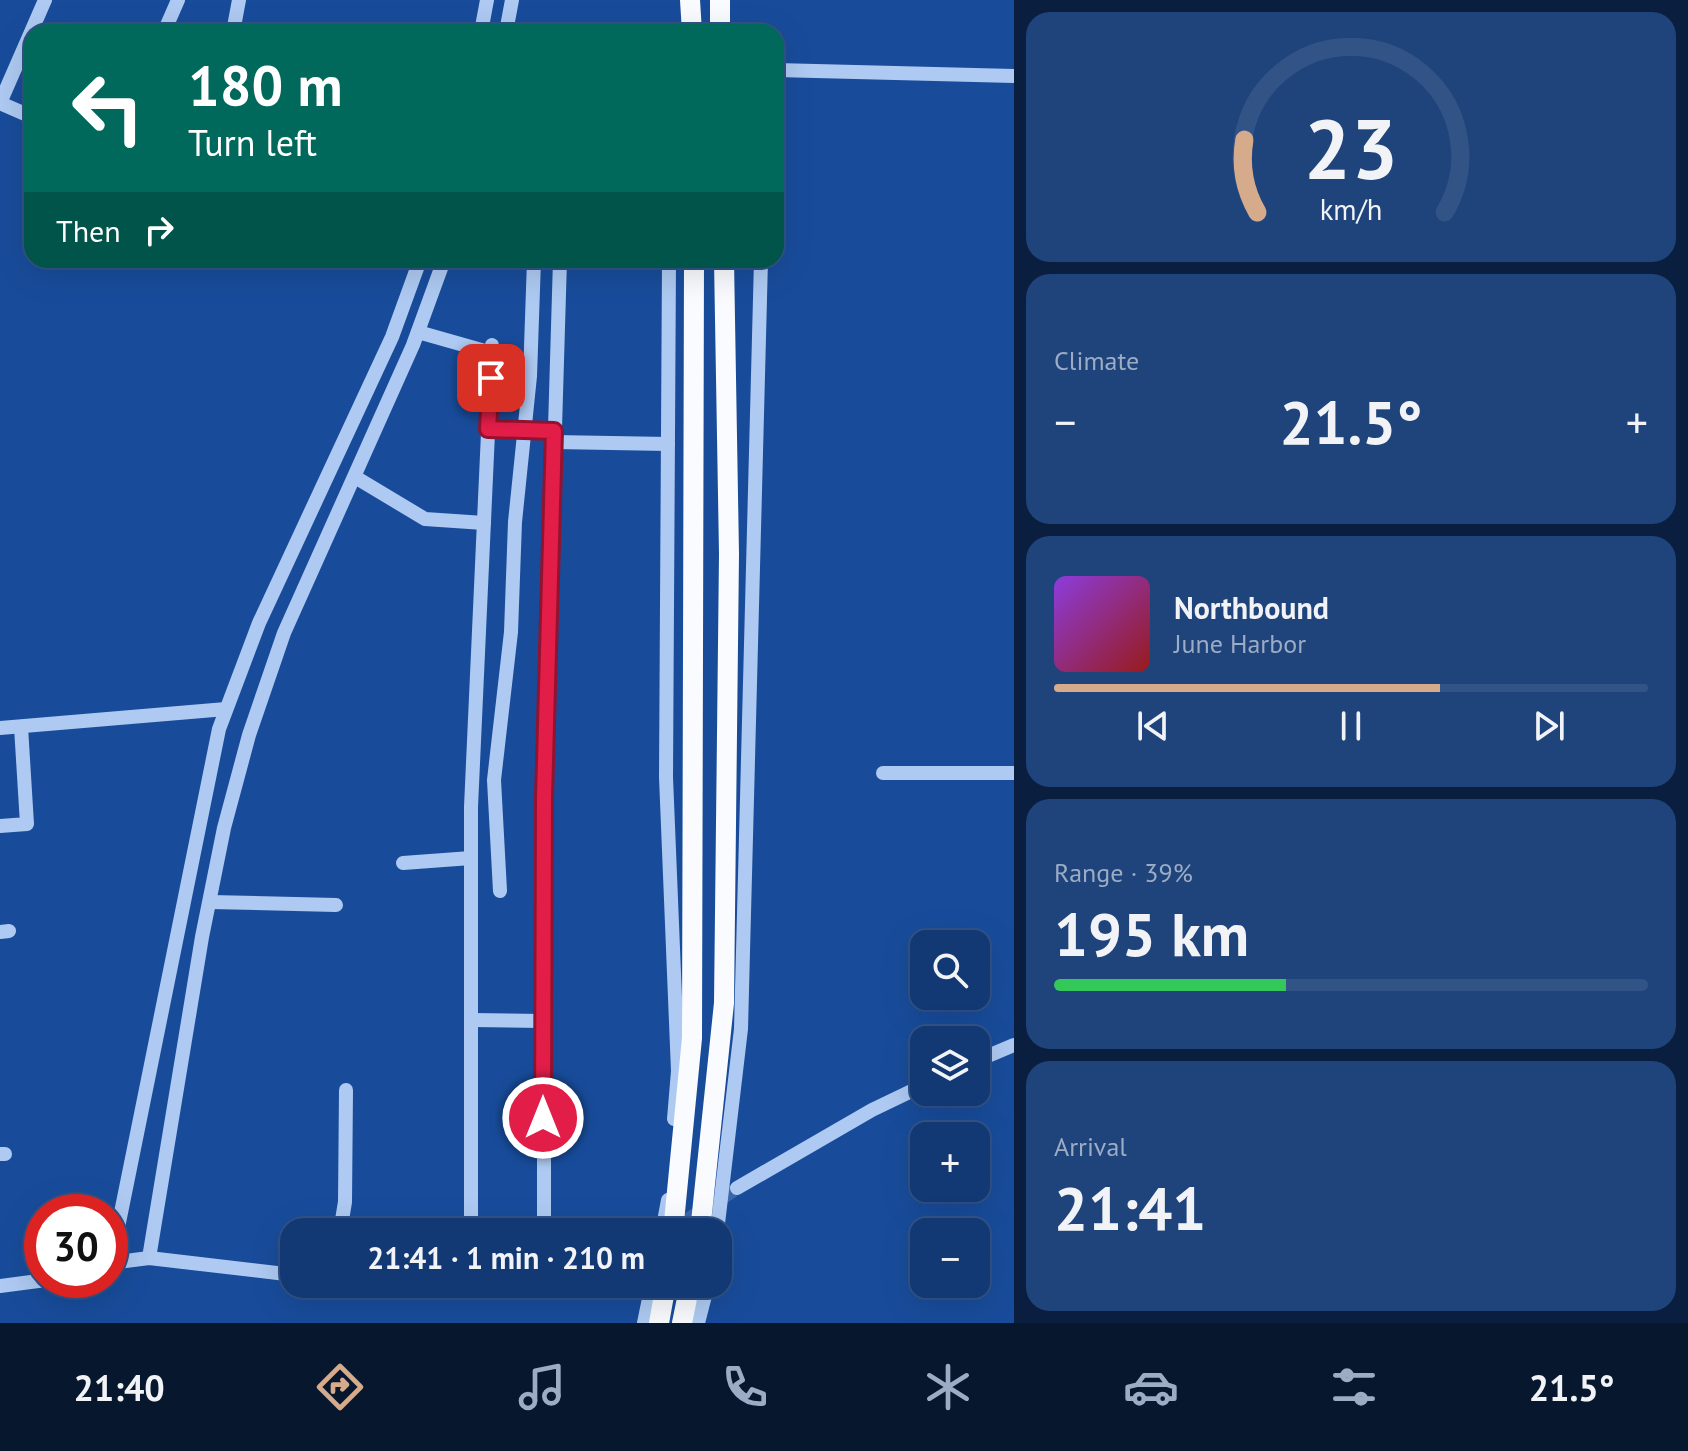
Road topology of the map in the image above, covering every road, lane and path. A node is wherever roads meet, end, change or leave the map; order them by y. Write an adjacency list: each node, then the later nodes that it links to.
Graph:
1 (45, 0): 8 (street)
2 (178, 0): 9 (street)
3 (239, 0): 10 (street)
4 (487, 0): 11 (street)
5 (512, 0): 12 (street)
6 (690, 0): 13 (main road)
7 (720, 0): 14 (main road)
8 (35, 24)
9 (168, 24)
10 (234, 24)
11 (482, 24)
12 (508, 24)
13 (692, 24)
14 (720, 24)
15 (24, 48): 18 (street)
16 (784, 70): 17 (street)
17 (1014, 76)
18 (0, 103): 19 (street)
19 (24, 114)
20 (417, 268): 35 (street)
21 (441, 268): 28 (street)
22 (534, 268): 30 (street)
23 (560, 268): 31 (street)
24 (669, 268): 32 (street)
25 (694, 268): 58 (main road, bridge)
26 (724, 268): 59 (main road, bridge)
27 (761, 268): 60 (street)
28 (418, 332): 29 (street); 33 (street)
29 (488, 429): 30 (street); 34 (street)
30 (525, 430): 31 (street); 43 (street)
31 (554, 436): 32 (street); 47 (street)
32 (668, 444): 57 (street)
33 (355, 477): 34 (street); 44 (street)
34 (484, 523): 41 (street)
35 (226, 709): 36 (street); 53 (street)
36 (21, 727): 37 (street); 40 (street)
37 (0, 728)
38 (883, 773): 39 (street)
39 (1014, 773)
40 (0, 826)
41 (471, 858): 42 (street); 46 (street)
42 (403, 863)
43 (500, 891)
44 (210, 902): 45 (street); 61 (street)
45 (336, 905)
46 (471, 1020): 47 (street); 55 (street)
47 (542, 1021): 56 (street)
48 (1014, 1045): 49 (street)
49 (990, 1055)
50 (346, 1090): 54 (street)
51 (910, 1092): 52 (street)
52 (737, 1188)
53 (123, 1194)
54 (342, 1218)
55 (471, 1218)
56 (544, 1218)
57 (667, 1218)
58 (667, 1218)
59 (701, 1218)
60 (719, 1218)
61 (149, 1258): 62 (street); 63 (street)
62 (128, 1260)
63 (280, 1273)
64 (24, 1283): 65 (street)
65 (0, 1286)
66 (649, 1298): 70 (street)
67 (663, 1298): 71 (main road)
68 (687, 1298): 72 (main road)
69 (704, 1298): 73 (street)
70 (644, 1323)
71 (659, 1323)
72 (682, 1323)
73 (698, 1323)

